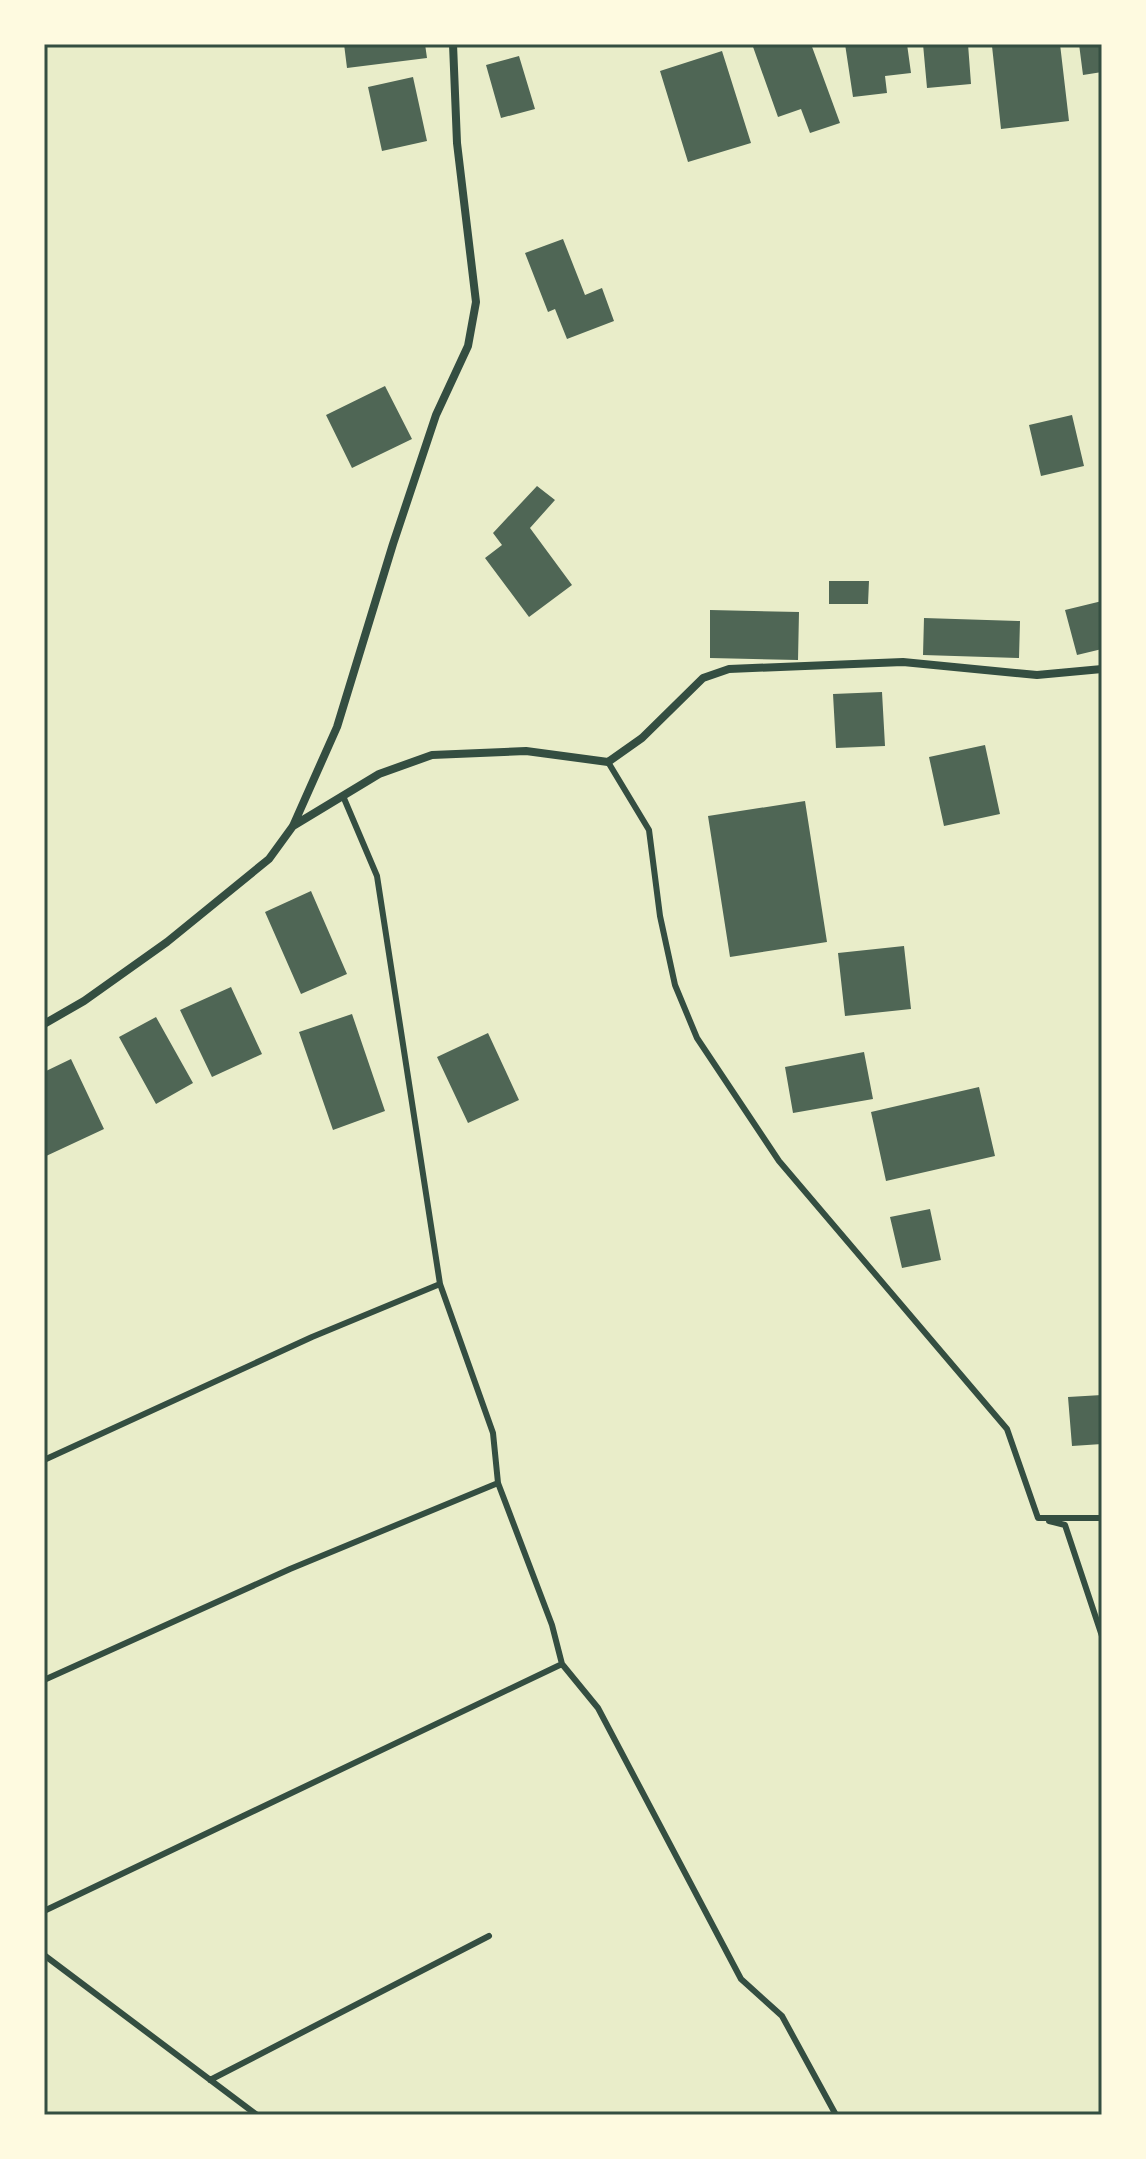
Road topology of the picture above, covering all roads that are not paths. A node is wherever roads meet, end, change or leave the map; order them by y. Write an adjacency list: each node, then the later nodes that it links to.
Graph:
1 (453, 44): 5 (street)
2 (1102, 669): 3 (street)
3 (608, 762): 4 (street); 10 (lane)
4 (343, 796): 5 (street); 7 (lane)
5 (293, 826): 6 (street)
6 (44, 1024)
7 (440, 1284): 8 (lane); 9 (lane)
8 (44, 1460)
9 (498, 1483): 13 (lane); 14 (lane)
10 (1038, 1518): 11 (lane); 12 (lane)
11 (1102, 1518)
12 (1102, 1636)
13 (562, 1664): 15 (lane); 20 (lane)
14 (44, 1680)
15 (44, 1911)
16 (489, 1936): 18 (lane)
17 (44, 1955): 18 (lane)
18 (210, 2080): 19 (lane)
19 (257, 2115)
20 (836, 2115)

